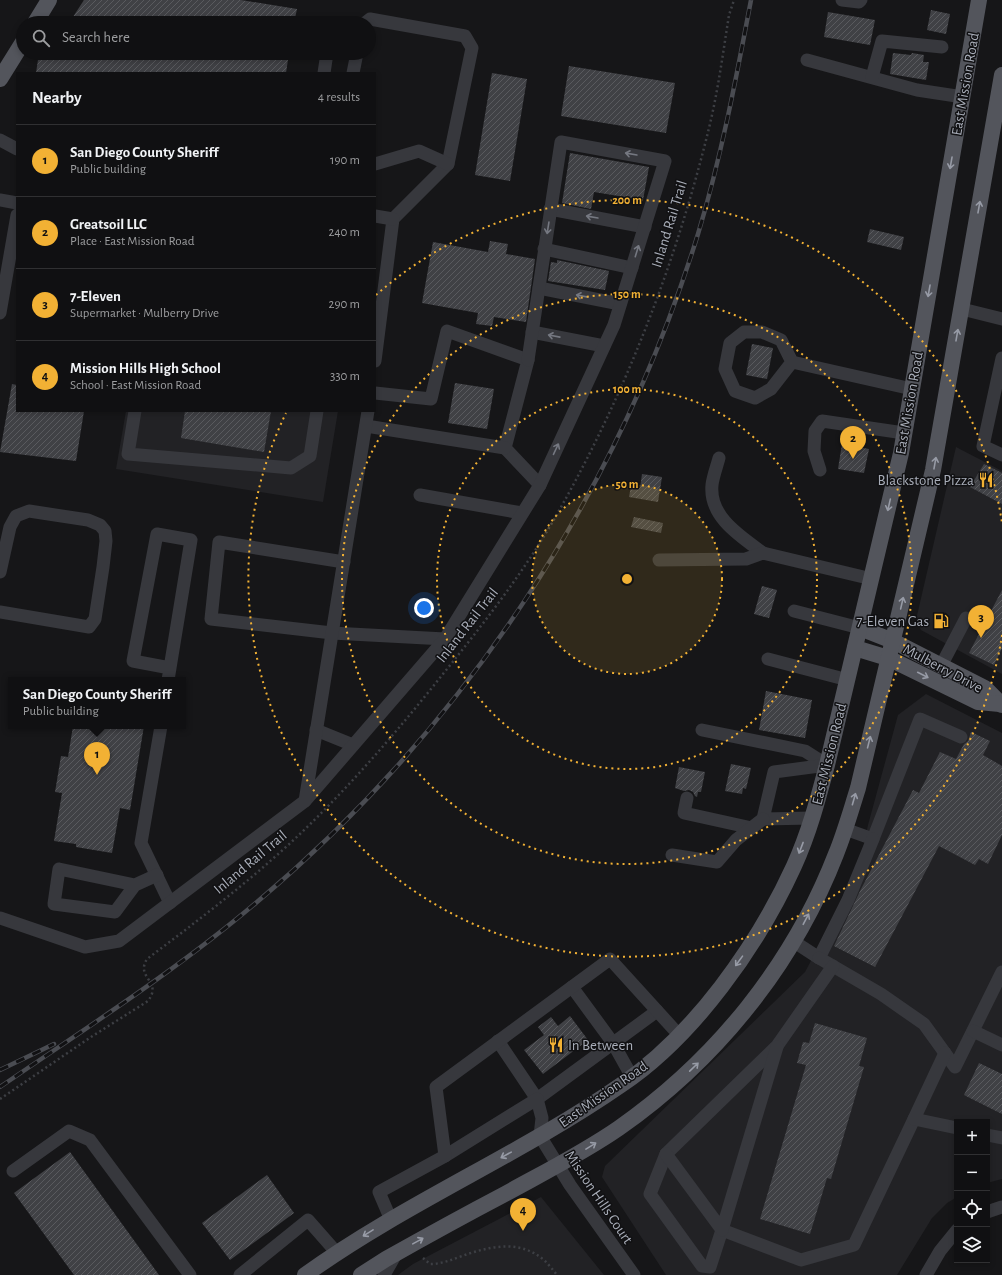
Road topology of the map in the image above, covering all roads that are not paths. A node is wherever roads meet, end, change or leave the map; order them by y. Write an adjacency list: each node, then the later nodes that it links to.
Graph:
1 (49, 0): 5 (main road)
2 (842, 0): 3 (street)
3 (861, 0)
4 (979, 0): 17 (main road, East Mission Road)
5 (39, 16)
6 (376, 20): 21 (street)
7 (942, 47): 15 (street)
8 (16, 53): 16 (main road)
9 (327, 60): 12 (street)
10 (356, 60): 13 (street)
11 (807, 60): 15 (street)
12 (324, 72)
13 (353, 72)
14 (1002, 75): 33 (main road, one-way to 14)
15 (872, 77): 17 (street)
16 (0, 79)
17 (963, 97): 42 (main road, East Mission Road, one-way to 42)
18 (0, 140): 19 (street)
19 (16, 148)
20 (376, 164): 21 (street)
21 (448, 164): 26 (street)
22 (0, 200): 23 (street)
23 (16, 203)
24 (550, 209): 28 (street, one-way to 24); 28 (street, one-way to 24); 29 (street, one-way to 29)
25 (376, 216): 26 (street)
26 (392, 219): 38 (street)
27 (16, 221): 34 (street)
28 (644, 227): 30 (street, one-way to 28)
29 (544, 249): 30 (street); 31 (street)
30 (632, 268): 32 (street)
31 (539, 288): 32 (street, one-way to 31); 36 (street)
32 (620, 304): 37 (street)
33 (962, 309): 35 (street); 67 (main road, one-way to 33)
34 (0, 313)
35 (1002, 319)
36 (532, 332): 37 (street, one-way to 36); 40 (street)
37 (604, 346): 53 (street, one-way to 37)
38 (376, 353)
39 (1002, 358): 50 (street)
40 (528, 360): 43 (street); 49 (street)
41 (792, 362): 41 (street); 42 (street)
42 (912, 389): 48 (main road, East Mission Road)
43 (376, 393)
44 (135, 412): 45 (street)
45 (317, 412)
46 (368, 412): 47 (street)
47 (366, 426): 49 (street); 58 (street)
48 (904, 433): 52 (street); 60 (main road, East Mission Road, one-way to 60)
49 (506, 448): 53 (street)
50 (1002, 455)
51 (719, 458): 56 (street)
52 (820, 470)
53 (540, 485): 55 (street)
54 (420, 495): 55 (street)
55 (522, 513): 66 (street)
56 (763, 553): 57 (street); 60 (street)
57 (659, 560)
58 (344, 562): 65 (street); 65 (street)
59 (0, 572): 62 (street)
60 (872, 578): 64 (main road, East Mission Road)
61 (794, 611): 64 (street)
62 (0, 612)
63 (966, 618): 71 (street)
64 (860, 628): 67 (main road, Mulberry Drive); 68 (main road, East Mission Road)
65 (332, 633): 66 (street); 76 (street)
66 (445, 639): 79 (street)
67 (893, 641): 69 (main road); 71 (main road, Mulberry Drive)
68 (855, 648): 69 (main road, Mulberry Drive); 73 (main road, East Mission Road)
69 (888, 658): 74 (main road, Mulberry Drive, one-way to 74); 86 (main road, one-way to 69)
70 (768, 659): 73 (street)
71 (941, 666): 74 (main road, Mulberry Drive)
72 (169, 674): 72 (street)
73 (848, 680): 80 (main road, East Mission Road)
74 (1001, 703)
75 (161, 729): 89 (street)
76 (316, 730): 79 (street); 82 (street)
77 (702, 730): 80 (street)
78 (961, 737): 87 (street)
79 (353, 745): 82 (street)
80 (827, 765): 83 (main road, East Mission Road); 84 (street)
81 (687, 798): 85 (street)
82 (305, 800): 91 (street)
83 (812, 818): 84 (street); 100 (main road, East Mission Road, one-way to 100)
84 (763, 819): 85 (street)
85 (752, 828): 88 (street)
86 (846, 829): 87 (street); 93 (main road, one-way to 86)
87 (873, 839): 94 (street)
88 (672, 856)
89 (157, 875): 90 (street); 91 (street)
90 (135, 884): 90 (street)
91 (170, 903): 92 (street)
92 (0, 918)
93 (794, 941): 94 (street); 115 (main road, one-way to 93)
94 (819, 958): 95 (street)
95 (833, 966): 104 (street); 105 (street)
96 (1002, 972): 99 (street)
97 (572, 987): 98 (street); 101 (street); 102 (street)
98 (657, 1011): 100 (street); 102 (street)
99 (973, 1031): 103 (street); 105 (street)
100 (678, 1035): 106 (main road, East Mission Road)
101 (498, 1041): 107 (street); 114 (street)
102 (613, 1043): 106 (street); 107 (street)
103 (1002, 1045)
104 (777, 1046): 113 (street); 120 (street)
105 (945, 1052): 108 (street)
106 (632, 1077): 110 (main road, East Mission Road)
107 (537, 1099): 110 (street); 114 (street)
108 (914, 1119): 109 (street); 120 (street)
109 (954, 1127)
110 (540, 1136): 115 (street, Mission Hills Court); 119 (main road, East Mission Road, one-way to 119)
111 (990, 1136): 112 (street)
112 (1002, 1138)
113 (666, 1154): 120 (street); 120 (street)
114 (445, 1156): 119 (street)
115 (557, 1165): 123 (main road, one-way to 115); 129 (street, Mission Hills Court)
116 (14, 1171): 125 (street)
117 (1002, 1207): 118 (street)
118 (990, 1211)
119 (391, 1220): 122 (main road, East Mission Road, one-way to 122)
120 (722, 1230)
121 (954, 1234): 130 (street)
122 (337, 1253): 124 (street); 126 (main road, East Mission Road)
123 (396, 1254): 127 (main road); 128 (street)
124 (240, 1274)
125 (190, 1275)
126 (305, 1275)
127 (361, 1275)
128 (384, 1275)
129 (634, 1275)
130 (926, 1275)

